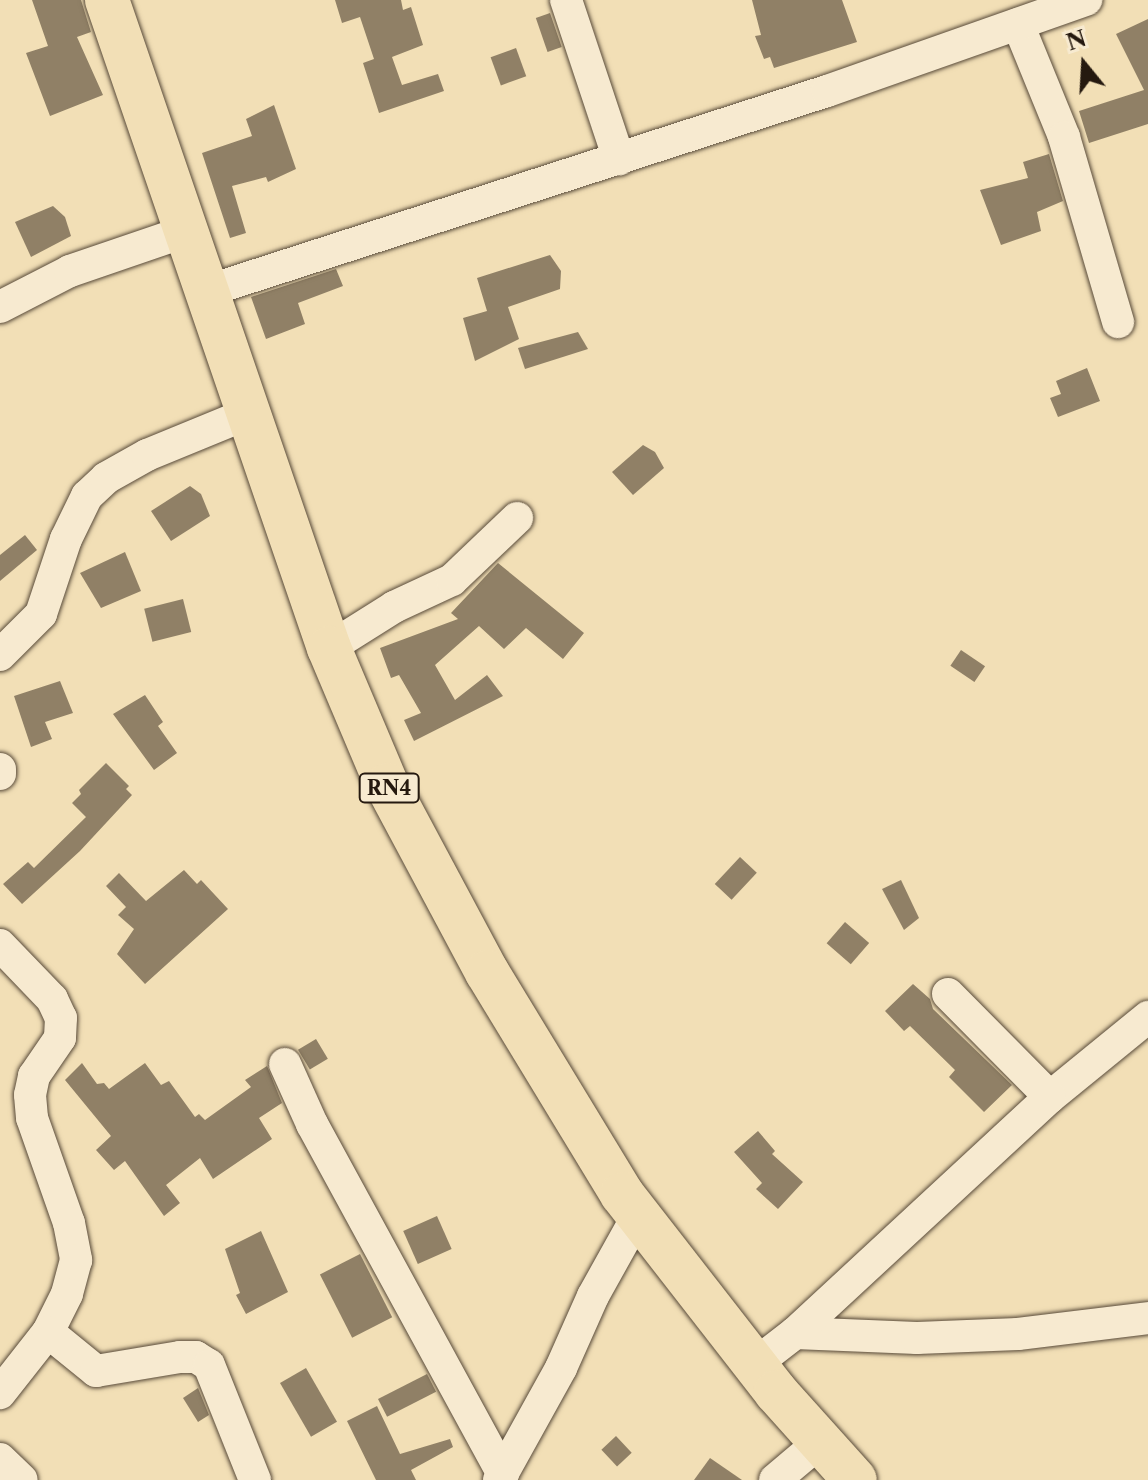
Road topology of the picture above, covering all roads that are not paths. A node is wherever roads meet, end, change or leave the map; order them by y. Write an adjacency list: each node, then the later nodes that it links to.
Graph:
1 (107, 0): 6 (highway, RN4)
2 (566, 0): 5 (street)
3 (1086, 0): 4 (street)
4 (1018, 24): 5 (street); 9 (street)
5 (619, 159): 7 (street)
6 (187, 231): 7 (highway, RN4); 8 (street)
7 (207, 291): 10 (highway, RN4)
8 (0, 307)
9 (1118, 322)
10 (247, 414): 12 (highway, RN4); 13 (street)
11 (517, 518): 12 (street)
12 (329, 648): 19 (highway, RN4)
13 (0, 655)
14 (0, 945): 21 (street)
15 (948, 994): 18 (street)
16 (1148, 1017): 18 (street)
17 (285, 1064): 27 (street)
18 (1050, 1097): 22 (street)
19 (638, 1215): 23 (highway, RN4); 27 (street)
20 (1148, 1318): 22 (street)
21 (48, 1332): 24 (street); 29 (street)
22 (795, 1333): 23 (street)
23 (755, 1364): 25 (highway, RN4)
24 (0, 1393)
25 (820, 1442): 30 (street); 31 (highway, RN4)
26 (0, 1459): 28 (street)
27 (501, 1477)
28 (22, 1480)
29 (255, 1480)
30 (775, 1480)
31 (855, 1480)

